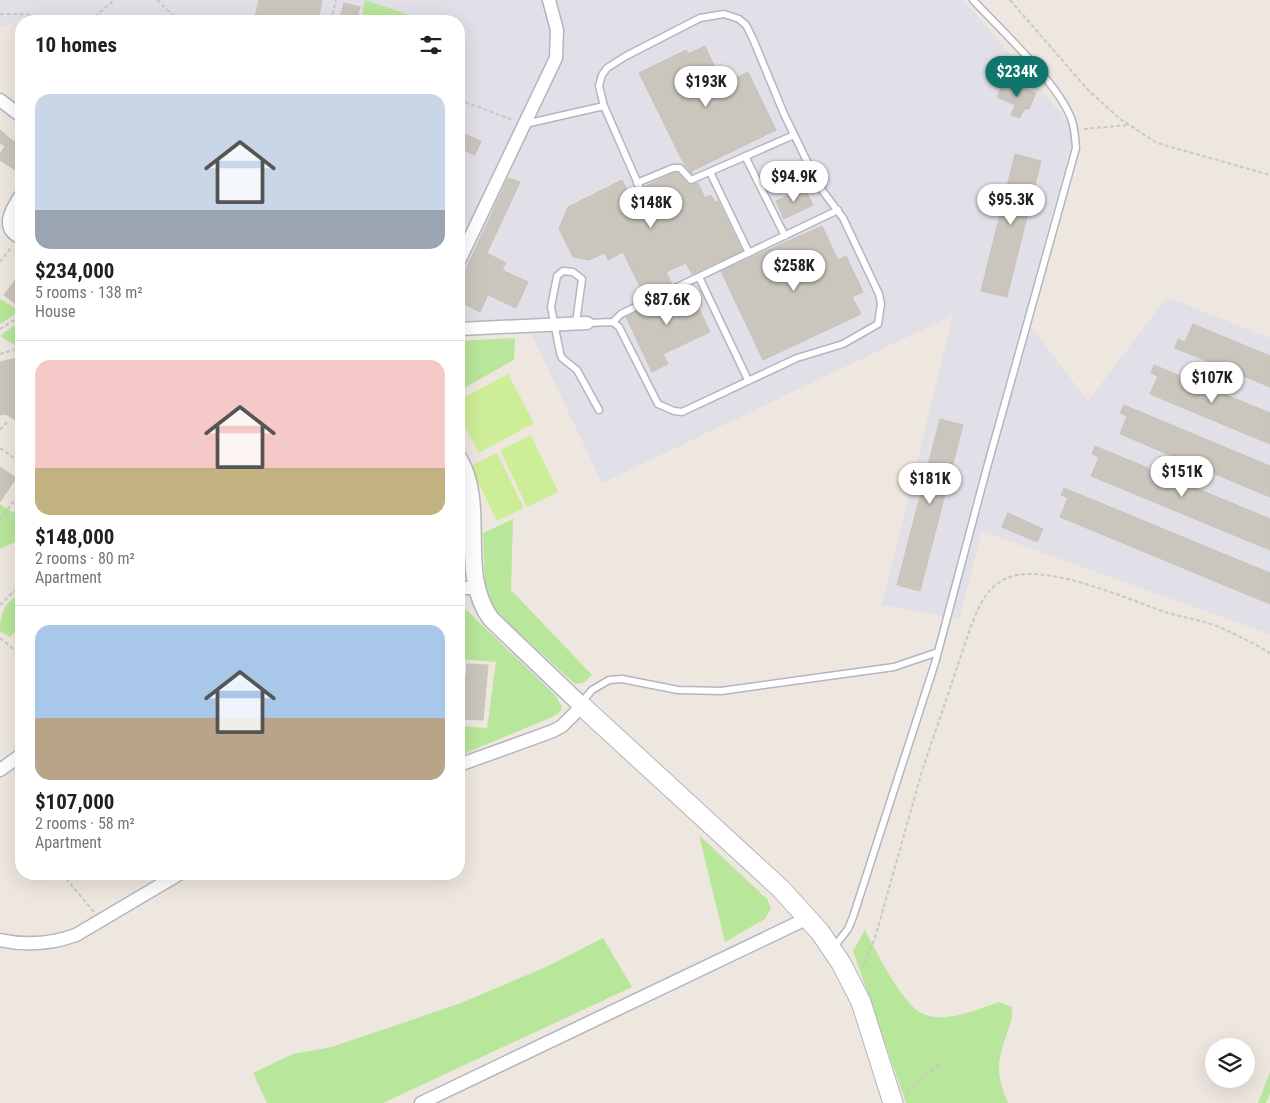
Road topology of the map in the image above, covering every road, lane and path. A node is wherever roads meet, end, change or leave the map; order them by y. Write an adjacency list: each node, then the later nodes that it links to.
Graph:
1 (114, 0): 9 (path)
2 (157, 0): 10 (path)
3 (336, 0): 11 (path)
4 (549, 0): 16 (street)
5 (973, 0): 18 (lane)
6 (1010, 0): 17 (path)
7 (0, 14): 8 (path)
8 (30, 15)
9 (97, 15)
10 (173, 15)
11 (332, 15)
12 (0, 100): 15 (street)
13 (465, 102): 16 (path)
14 (604, 106): 16 (lane); 19 (lane); 21 (lane)
15 (15, 111)
16 (524, 125): 28 (street)
17 (1129, 125): 18 (path); 22 (path)
18 (1075, 130): 55 (lane)
19 (794, 135): 20 (lane); 24 (lane)
20 (745, 156): 21 (lane); 26 (lane)
21 (710, 172): 29 (lane)
22 (1270, 175)
23 (15, 204): 25 (street)
24 (838, 210): 26 (lane); 40 (lane)
25 (15, 234)
26 (785, 236): 29 (lane)
27 (15, 244): 30 (path)
28 (465, 248)
29 (749, 253): 31 (lane)
30 (0, 262)
31 (699, 277): 33 (lane); 40 (lane)
32 (15, 320): 36 (path)
33 (613, 322): 34 (lane); 40 (lane)
34 (582, 323): 35 (street); 35 (lane)
35 (553, 325): 37 (street); 41 (lane)
36 (0, 329)
37 (465, 329)
38 (15, 350): 39 (path)
39 (0, 354)
40 (748, 380)
41 (599, 410)
42 (6, 422): 43 (path)
43 (0, 430)
44 (0, 448): 45 (path)
45 (15, 459)
46 (465, 476): 50 (street)
47 (15, 499): 48 (path)
48 (0, 520)
49 (465, 588): 50 (street)
50 (477, 588): 57 (street)
51 (15, 591): 52 (path)
52 (0, 605)
53 (0, 638): 54 (path)
54 (15, 650)
55 (938, 652): 57 (lane); 66 (lane)
56 (1270, 653): 67 (path)
57 (581, 705): 59 (street); 63 (main road)
58 (15, 759): 60 (street)
59 (465, 763)
60 (0, 770)
61 (67, 880): 64 (path)
62 (169, 880): 64 (street)
63 (808, 918): 66 (main road); 69 (street)
64 (101, 920): 65 (street)
65 (0, 940)
66 (832, 949): 67 (main road)
67 (854, 986): 70 (main road)
68 (941, 1063): 70 (path)
69 (421, 1103)
70 (893, 1103)

